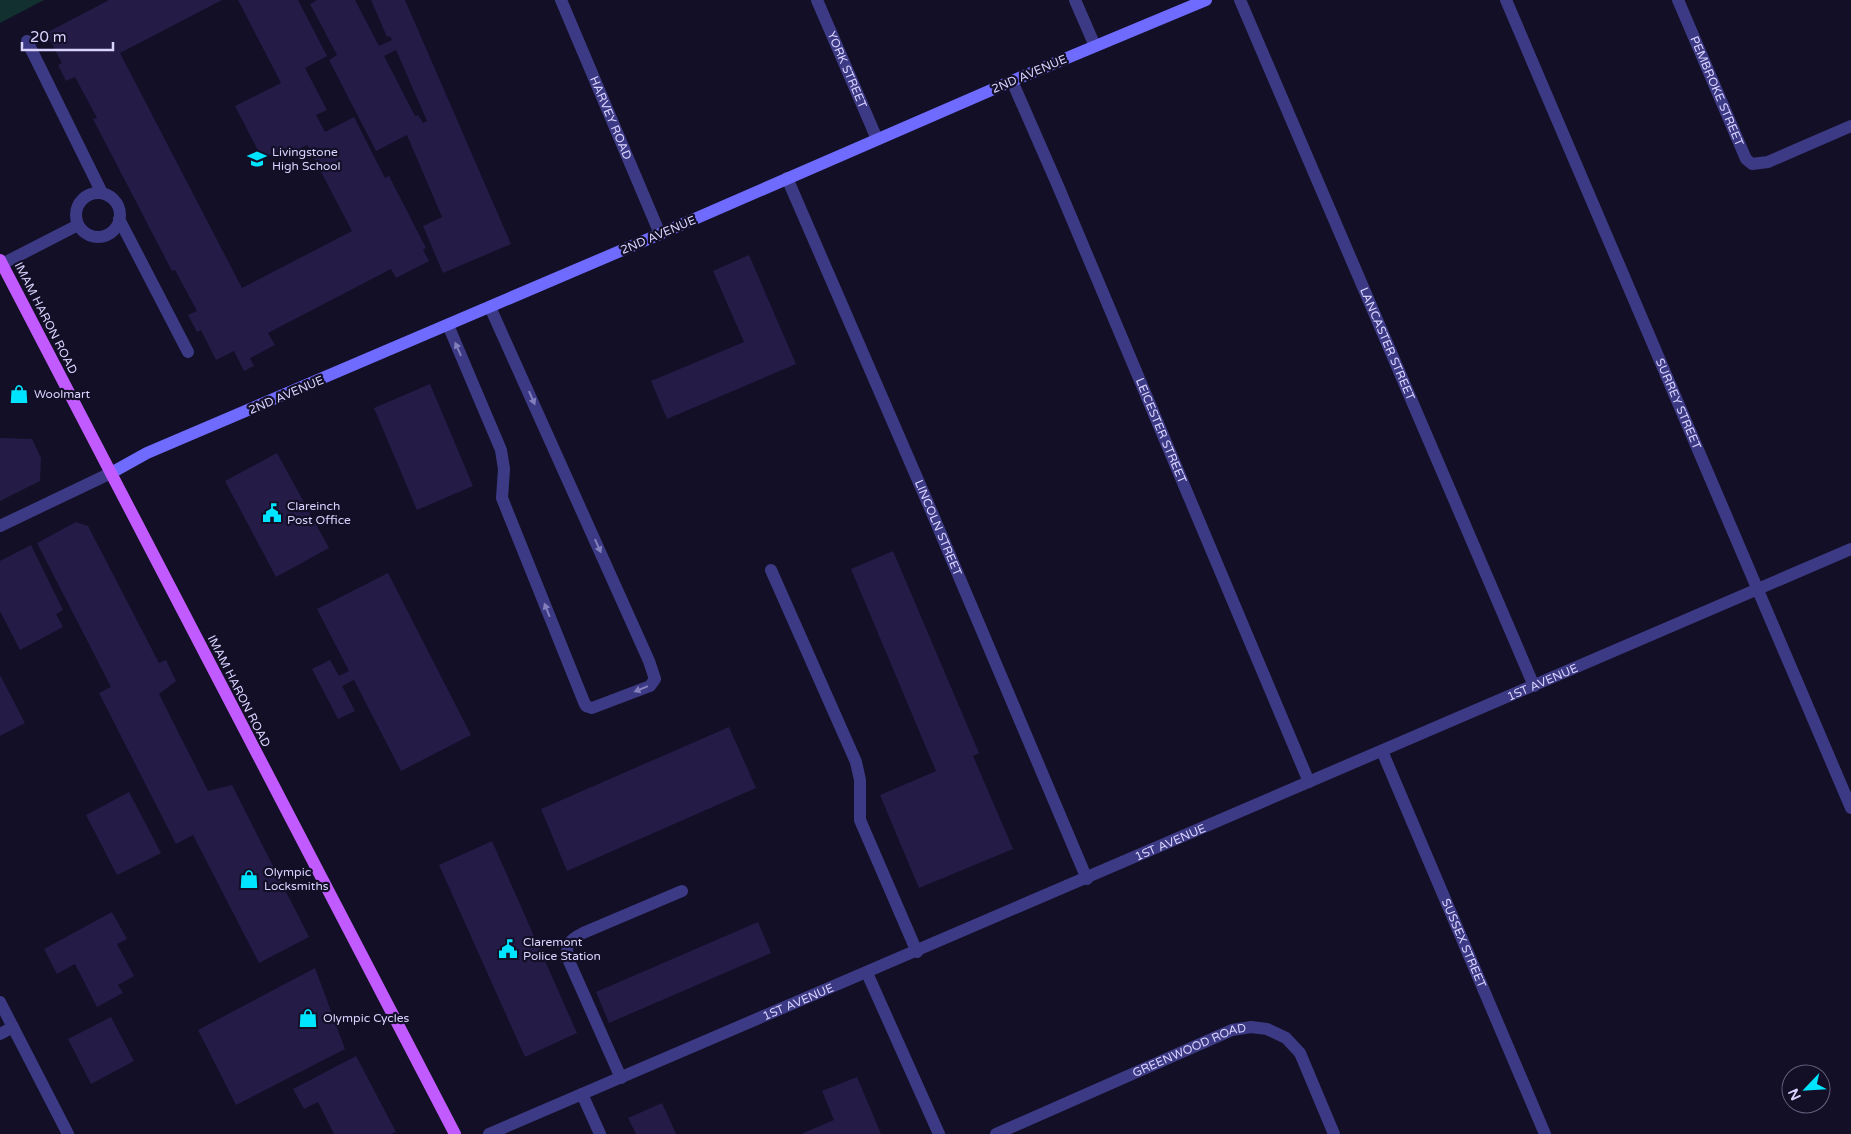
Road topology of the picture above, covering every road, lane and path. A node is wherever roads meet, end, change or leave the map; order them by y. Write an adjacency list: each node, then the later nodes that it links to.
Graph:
1 (561, 0): 17 (street, HARVEY ROAD)
2 (818, 0): 12 (street, YORK STREET)
3 (1075, 0): 9 (street)
4 (1206, 0): 9 (street, 2ND AVENUE)
5 (1240, 0): 27 (street, LANCASTER STREET)
6 (1506, 0): 26 (street, SURREY STREET)
7 (1678, 0): 11 (street, PEMBROKE STREET)
8 (27, 41): 14 (street)
9 (1095, 46): 10 (street, 2ND AVENUE)
10 (1012, 81): 12 (street, 2ND AVENUE); 29 (street, LEICESTER STREET)
11 (1851, 126)
12 (877, 139): 13 (street, 2ND AVENUE)
13 (787, 178): 17 (street, 2ND AVENUE); 31 (street, LINCOLN STREET)
14 (102, 193): 15 (street); 16 (street)
15 (119, 219): 16 (street); 21 (street)
16 (78, 225): 18 (street)
17 (660, 234): 19 (street, 2ND AVENUE)
18 (1, 262): 22 (main road, IMAM HARON ROAD)
19 (490, 307): 20 (street, 2ND AVENUE); 20 (street, one-way to 20)
20 (448, 325): 22 (street, 2ND AVENUE)
21 (188, 352)
22 (111, 473): 23 (street); 41 (main road, IMAM HARON ROAD)
23 (0, 526)
24 (1851, 549): 26 (street, 1ST AVENUE)
25 (771, 570): 33 (street)
26 (1758, 589): 27 (street, 1ST AVENUE); 30 (street, SURREY STREET)
27 (1534, 686): 28 (street, 1ST AVENUE)
28 (1382, 751): 29 (street, 1ST AVENUE); 47 (street, SUSSEX STREET)
29 (1309, 782): 31 (street, 1ST AVENUE)
30 (1851, 808)
31 (1087, 879): 33 (street, 1ST AVENUE)
32 (682, 891): 38 (street)
33 (917, 952): 34 (street, 1ST AVENUE)
34 (866, 973): 38 (street, 1ST AVENUE); 44 (street)
35 (0, 1002): 36 (street)
36 (13, 1027): 37 (street); 40 (street)
37 (0, 1034)
38 (621, 1078): 39 (street, 1ST AVENUE)
39 (582, 1094): 42 (street, 1ST AVENUE); 43 (street)
40 (68, 1134)
41 (455, 1134)
42 (489, 1134)
43 (600, 1134)
44 (938, 1134)
45 (996, 1134): 46 (street, GREENWOOD ROAD)
46 (1334, 1134)
47 (1545, 1134)

